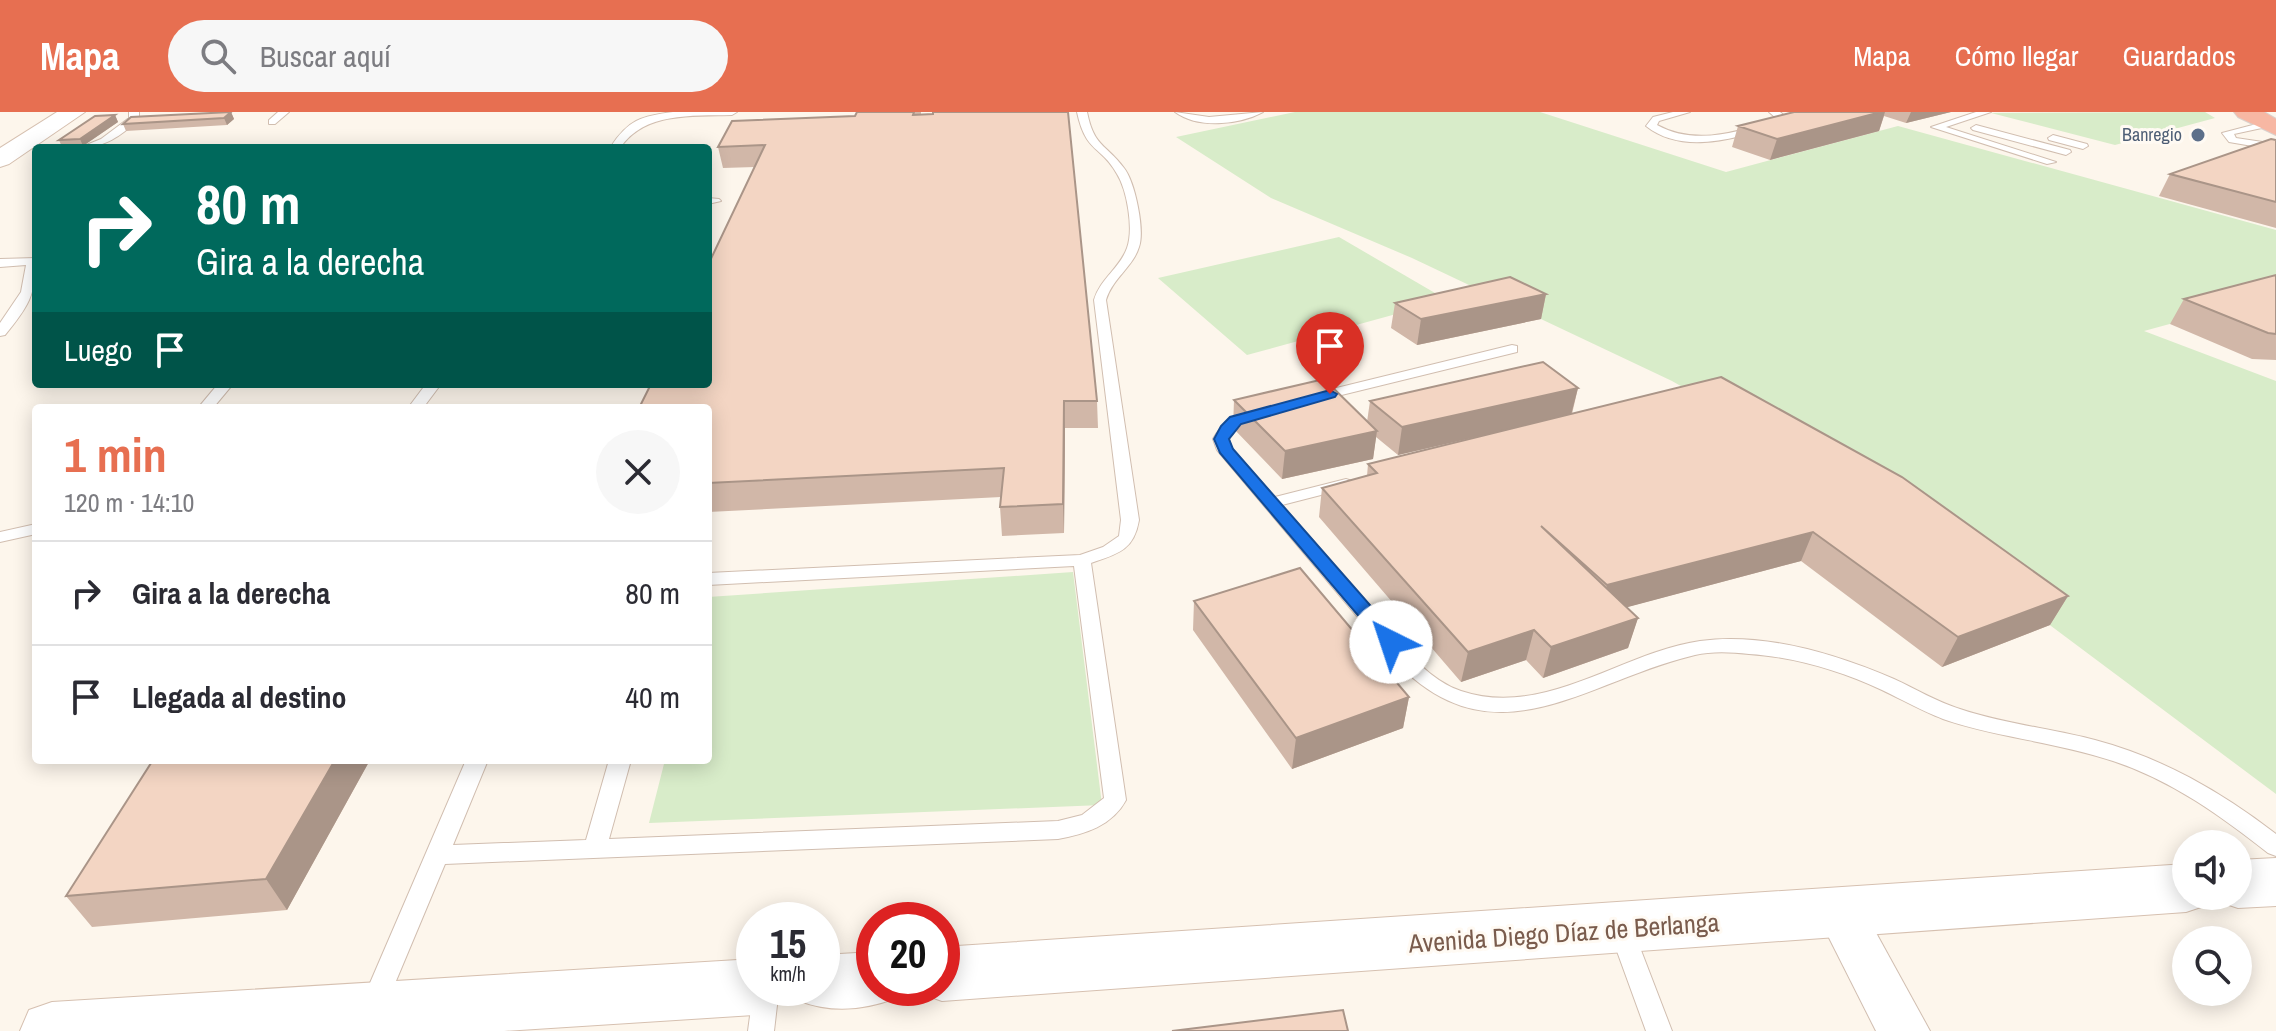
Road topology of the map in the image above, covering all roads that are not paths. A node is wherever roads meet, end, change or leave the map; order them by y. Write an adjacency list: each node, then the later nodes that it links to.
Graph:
1 (73, 112): 21 (street)
2 (134, 112): 16 (lane)
3 (284, 112): 14 (lane)
4 (732, 112): 17 (lane)
5 (1082, 112): 38 (lane)
6 (1180, 112): 7 (lane)
7 (1258, 112)
8 (1685, 112): 9 (lane)
9 (1774, 112)
10 (1986, 112): 12 (lane)
11 (2246, 112): 15 (highway)
12 (1969, 116): 13 (lane); 18 (lane)
13 (1950, 121): 20 (lane); 22 (lane)
14 (272, 122)
15 (2272, 126): 19 (lane)
16 (96, 144)
17 (618, 144)
18 (2083, 146)
19 (2276, 147)
20 (2066, 152)
21 (18, 153)
22 (2051, 162)
23 (32, 260): 24 (lane)
24 (0, 263)
25 (32, 278): 26 (lane)
26 (0, 332)
27 (1512, 349): 30 (lane)
28 (222, 388): 31 (lane)
29 (431, 388): 32 (lane)
30 (1299, 402)
31 (208, 404)
32 (418, 404)
33 (1269, 409): 35 (lane)
34 (1363, 480): 35 (lane)
35 (1272, 503): 43 (lane)
36 (32, 530): 37 (lane)
37 (0, 537)
38 (1082, 560): 39 (lane); 42 (lane)
39 (712, 579)
40 (475, 764): 44 (lane)
41 (619, 764): 42 (lane)
42 (595, 847): 44 (lane)
43 (2276, 847)
44 (437, 855): 53 (lane)
45 (2276, 882): 46 (street)
46 (2252, 883)
47 (2172, 889): 48 (street, Avenida Diego Díaz de Berlanga)
48 (1841, 914): 49 (street, Avenida Diego Díaz de Berlanga); 57 (street)
49 (1622, 929): 50 (street, Avenida Diego Díaz de Berlanga); 56 (lane)
50 (960, 973)
51 (736, 988): 53 (street)
52 (764, 1006): 55 (lane)
53 (371, 1010): 54 (street)
54 (52, 1031)
55 (761, 1031)
56 (1659, 1031)
57 (1903, 1031)

